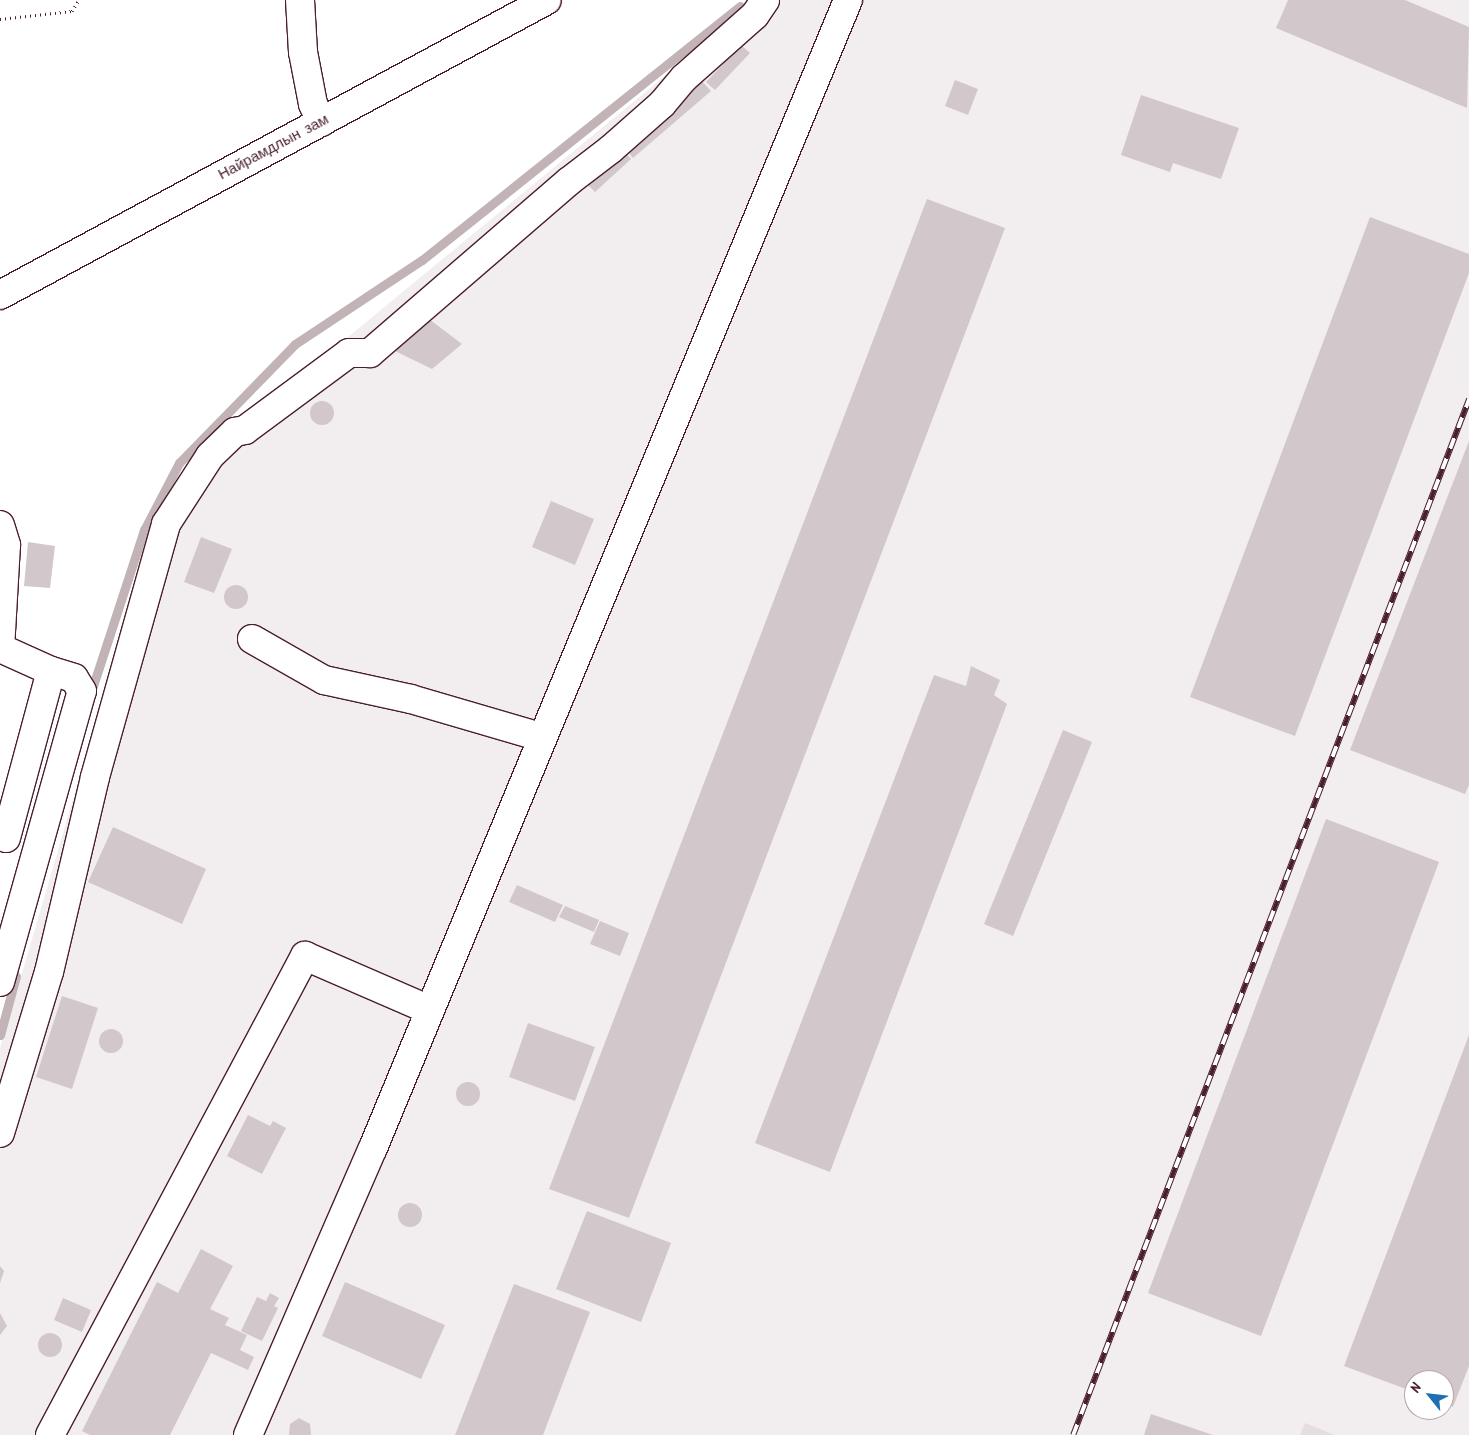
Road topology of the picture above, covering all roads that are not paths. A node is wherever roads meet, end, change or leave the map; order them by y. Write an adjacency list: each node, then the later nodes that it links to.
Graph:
1 (300, 0): 5 (street)
2 (547, 0): 5 (street, Найрамдлын зам)
3 (765, 0): 14 (street)
4 (848, 0): 10 (street)
5 (320, 122): 6 (street, Найрамдлын зам)
6 (0, 295)
7 (0, 524): 9 (street)
8 (252, 639): 10 (street)
9 (50, 671): 11 (street); 12 (street)
10 (541, 737): 13 (street)
11 (6, 838)
12 (0, 982)
13 (430, 1010): 15 (street); 16 (street)
14 (0, 1133)
15 (50, 1435)
16 (248, 1435)

